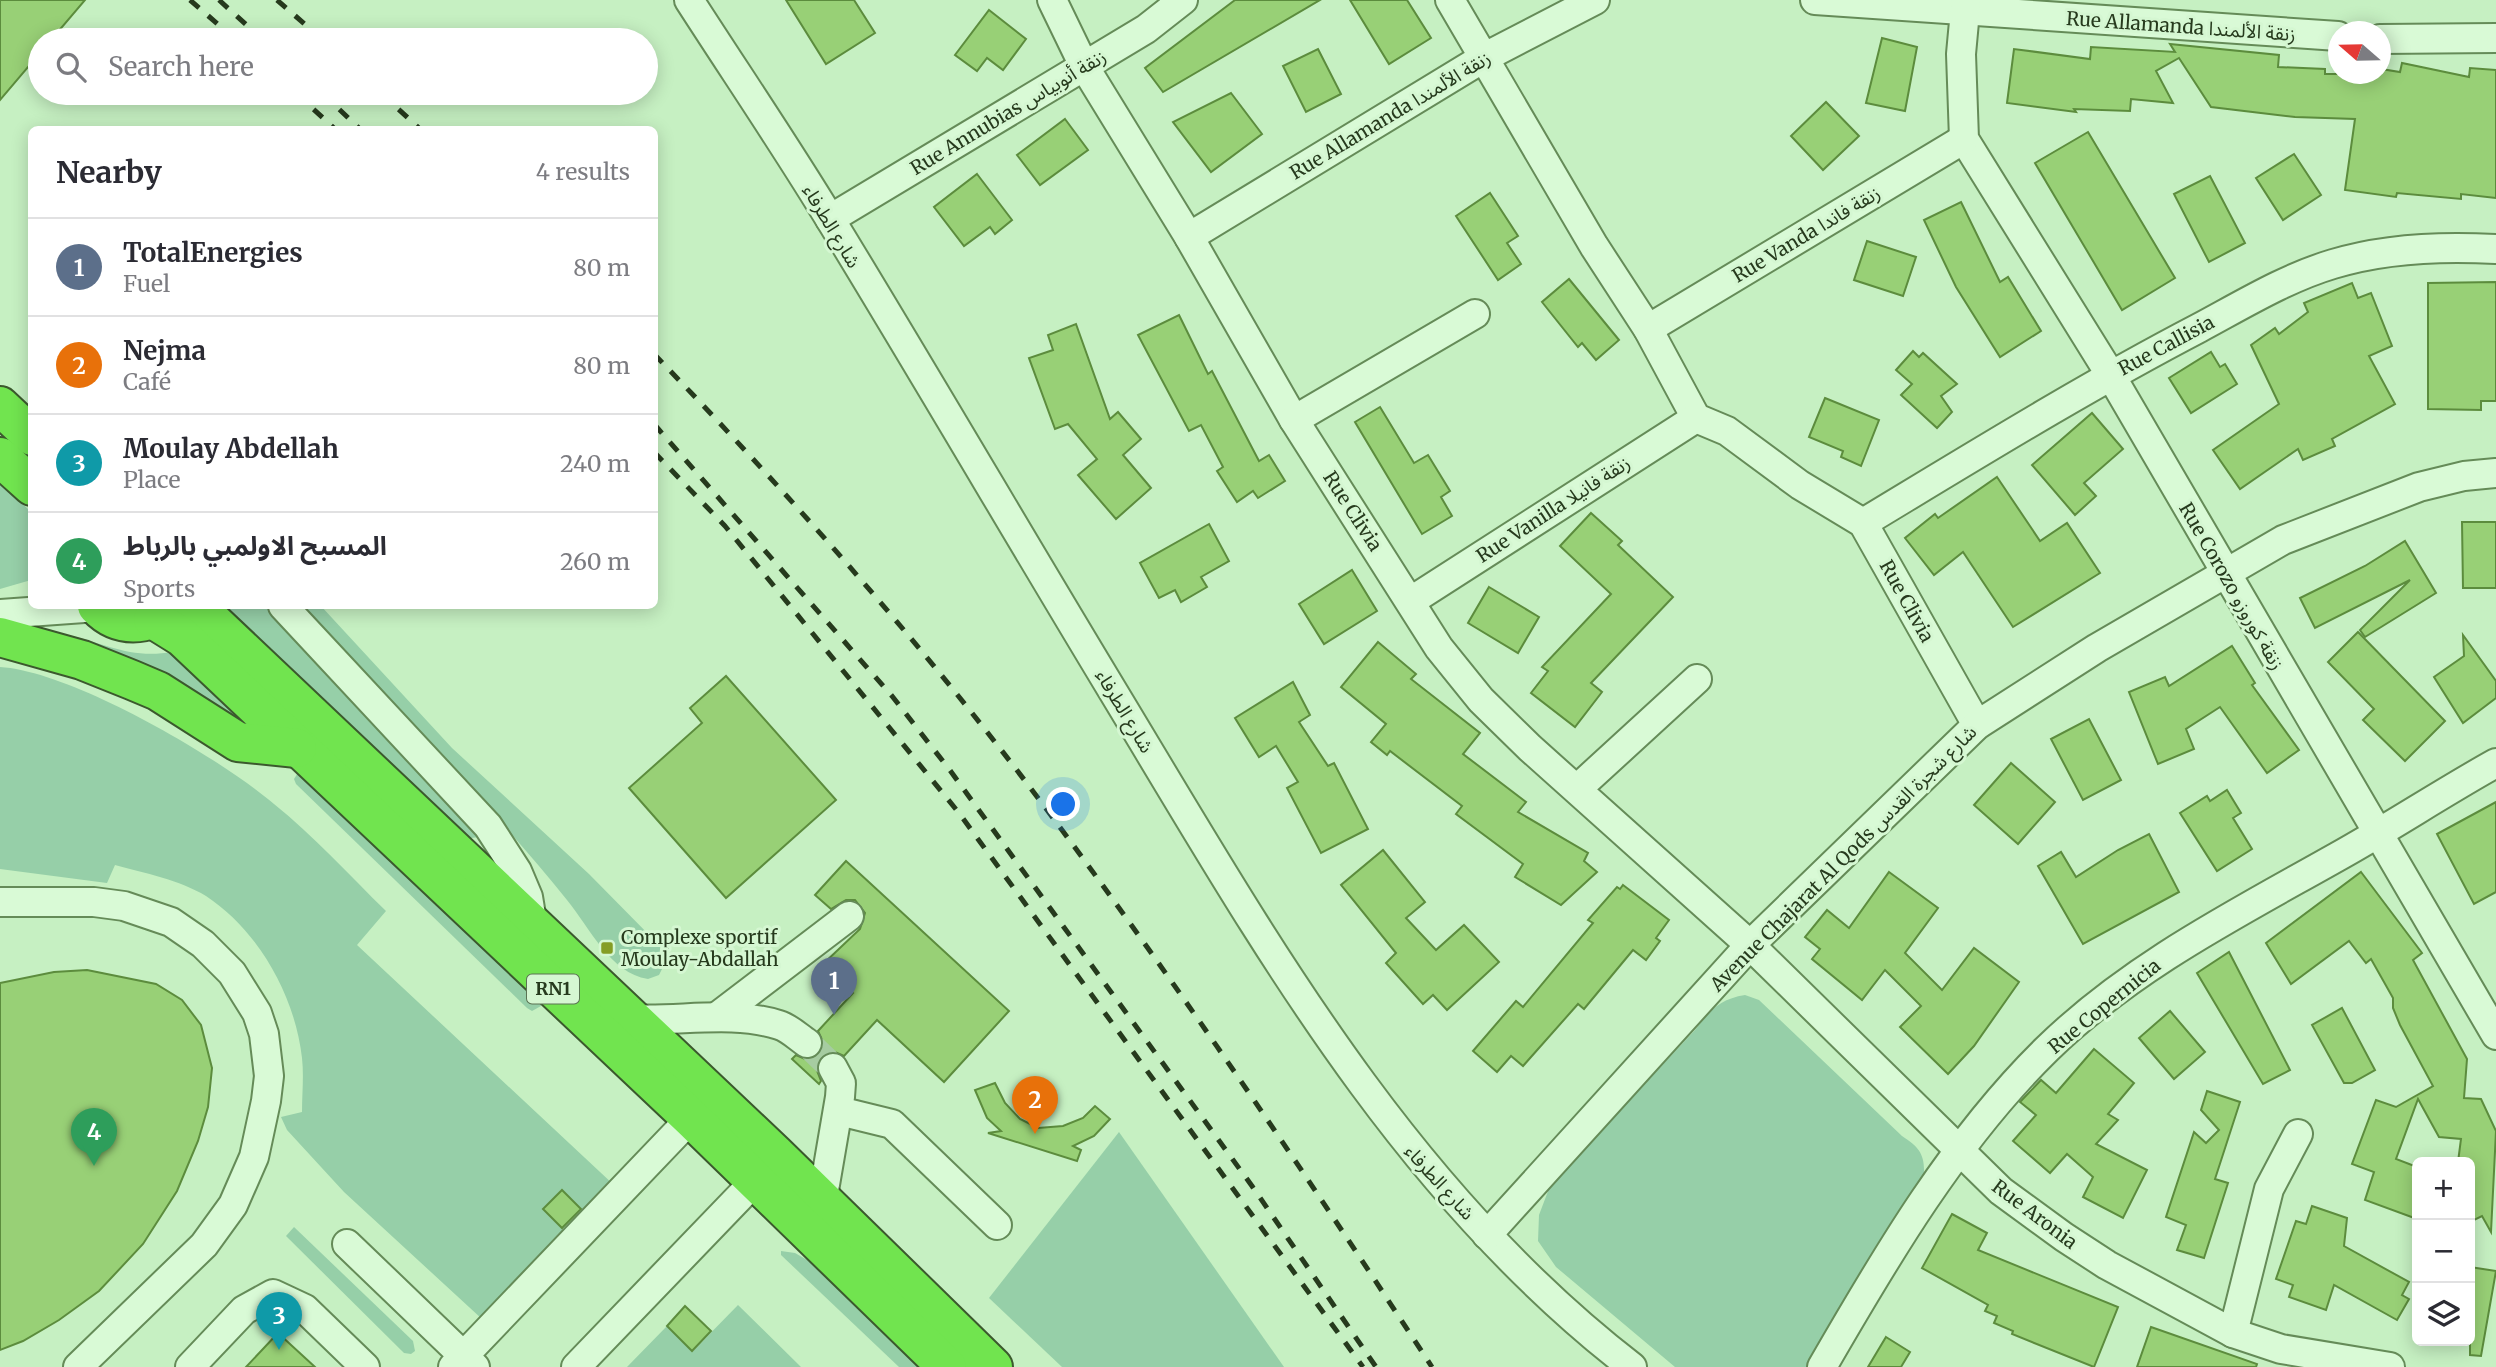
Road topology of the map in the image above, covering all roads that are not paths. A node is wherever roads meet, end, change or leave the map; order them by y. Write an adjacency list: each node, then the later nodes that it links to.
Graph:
1 (689, 0): 14 (street, شارع الطرفاء)
2 (1052, 0): 12 (street, Rue Clivia)
3 (1183, 0): 12 (street, Rue Annubias زنقة أنوبياس)
4 (1450, 0): 11 (street)
5 (1595, 0): 11 (street, Rue Allamanda زنقة الألمندا)
6 (1815, 0): 7 (street, Rue Allamanda زنقة الألمندا)
7 (1965, 6): 8 (street, Rue Allamanda زنقة الألمندا); 13 (street)
8 (2328, 35)
9 (2496, 38): 10 (street)
10 (2391, 39)
11 (1485, 57): 15 (street, Rue Allamanda زنقة الألمندا); 18 (street)
12 (1084, 65): 14 (street, Rue Annubias زنقة أنوبياس); 15 (street, Rue Clivia)
13 (1964, 139): 18 (street, Rue Vanda زنقة فاندا); 19 (street, Rue Corozo زنقة كوروزو)
14 (830, 219): 59 (street, شارع الطرفاء)
15 (1189, 237): 22 (street, Rue Clivia)
16 (2496, 249): 19 (street, Rue Callisia)
17 (1475, 314): 22 (street)
18 (1648, 329): 21 (street)
19 (2109, 374): 27 (street, Rue Callisia); 28 (street, Rue Corozo زنقة كوروزو)
20 (0, 406): 23 (highway)
21 (1696, 418): 27 (street, Rue Clivia); 29 (street, Rue Vanilla زنقة فانيلا)
22 (1294, 420): 29 (street, Rue Clivia)
23 (28, 432)
24 (0, 457): 26 (highway)
25 (2496, 473): 28 (street, Avenue Chajarat Al Qods شارع شجرة القدس)
26 (28, 482)
27 (1863, 523): 38 (street, Rue Clivia)
28 (2225, 573): 38 (street, Avenue Chajarat Al Qods شارع شجرة القدس); 42 (street, Rue Corozo زنقة كوروزو)
29 (1411, 601): 41 (street, Rue Clivia)
30 (61, 609): 35 (street)
31 (101, 609): 34 (highway, RN1)
32 (199, 609): 45 (highway, RN1)
33 (286, 609): 45 (street)
34 (161, 612): 39 (highway, RN1)
35 (0, 614)
36 (0, 637): 39 (highway)
37 (1697, 679): 41 (street)
38 (1977, 725): 46 (street, Avenue Chajarat Al Qods شارع شجرة القدس)
39 (297, 748): 53 (highway, RN1)
40 (2496, 763): 42 (street, Rue Copernicia)
41 (1577, 789): 46 (street, Rue Clivia)
42 (2377, 834): 49 (street, Rue Corozo زنقة كوروزو); 55 (street, Rue Copernicia)
43 (0, 902): 63 (street)
44 (849, 916): 47 (street)
45 (533, 926): 48 (highway, RN1)
46 (1750, 945): 55 (street, Rue Aronia); 59 (street, Avenue Chajarat Al Qods شارع شجرة القدس)
47 (718, 1016): 48 (street); 50 (street)
48 (631, 1019): 57 (highway, RN1)
49 (2496, 1035)
50 (807, 1043)
51 (833, 1069): 52 (street)
52 (839, 1111): 57 (street); 58 (street)
53 (691, 1118): 56 (highway, RN1); 62 (street)
54 (2298, 1134): 61 (street)
55 (1959, 1152): 61 (street, Rue Aronia); 70 (street, Rue Copernicia)
56 (755, 1181): 66 (street); 67 (highway, RN1)
57 (822, 1202): 68 (highway, RN1)
58 (997, 1225)
59 (1486, 1235): 69 (street, شارع الطرفاء)
60 (347, 1244): 62 (street)
61 (2232, 1333): 71 (street, Rue Aronia)
62 (464, 1363)
63 (76, 1365)
64 (190, 1367): 65 (street)
65 (365, 1367)
66 (576, 1367)
67 (947, 1367)
68 (993, 1367)
69 (1632, 1367)
70 (1822, 1367)
71 (2390, 1367)

